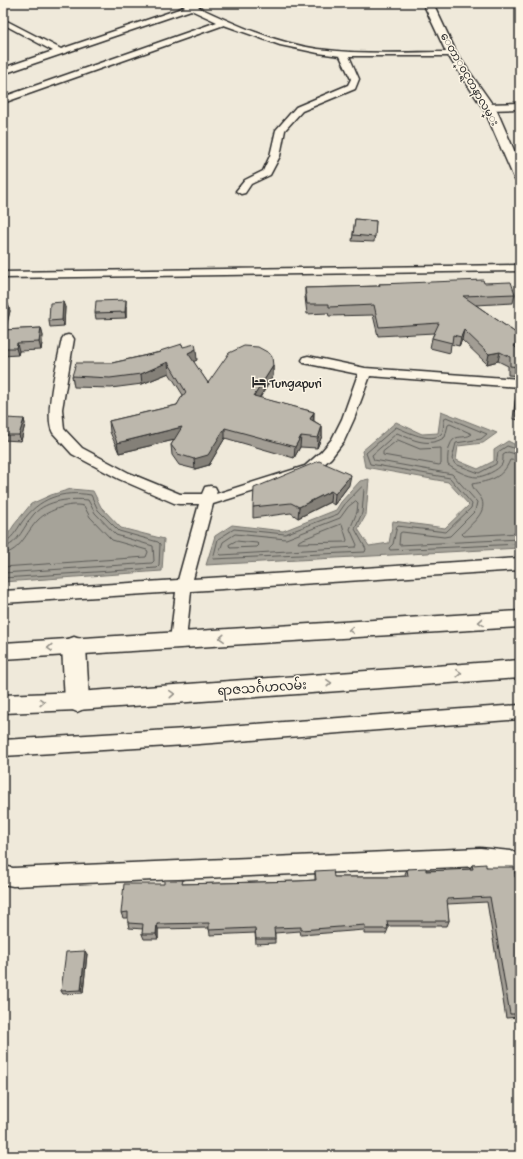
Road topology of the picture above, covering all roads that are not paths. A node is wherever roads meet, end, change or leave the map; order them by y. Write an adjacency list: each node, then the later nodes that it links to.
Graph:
1 (183, 3): 4 (street)
2 (204, 3): 4 (street)
3 (428, 3): 9 (main road, ေတာ္၀င္ရတနာလမ္း)
4 (192, 7): 6 (street); 7 (street)
5 (3, 21): 7 (street)
6 (224, 22): 8 (street); 11 (street)
7 (61, 52): 10 (street)
8 (343, 53): 9 (street); 16 (street)
9 (452, 54): 12 (main road, ေတာ္၀င္ရတနာလမ္း)
10 (3, 71)
11 (3, 100)
12 (488, 106): 13 (street); 14 (main road, ေတာ္၀င္ရတနာလမ္း)
13 (520, 106)
14 (516, 159): 15 (main road, ေတာ္၀င္ရတနာလမ္း)
15 (520, 178)
16 (241, 191)
17 (520, 268): 18 (street)
18 (3, 275)
19 (68, 339): 23 (street)
20 (308, 360): 21 (street)
21 (365, 372): 22 (street); 23 (street)
22 (520, 383)
23 (209, 495): 25 (street)
24 (520, 564): 25 (street)
25 (184, 586): 26 (street); 28 (street)
26 (3, 597)
27 (520, 619): 28 (main road, one-way to 28)
28 (178, 640): 29 (main road)
29 (74, 647): 30 (main road, one-way to 30); 32 (highway)
30 (3, 651)
31 (520, 669): 32 (main road, ရာဇသင်္ဂဟလမ်း, one-way to 31)
32 (77, 701): 33 (main road, ရာဇသင်္ဂဟလမ်း, one-way to 32)
33 (3, 705)
34 (520, 712): 35 (street)
35 (3, 748)
36 (520, 865): 37 (street)
37 (3, 875)

